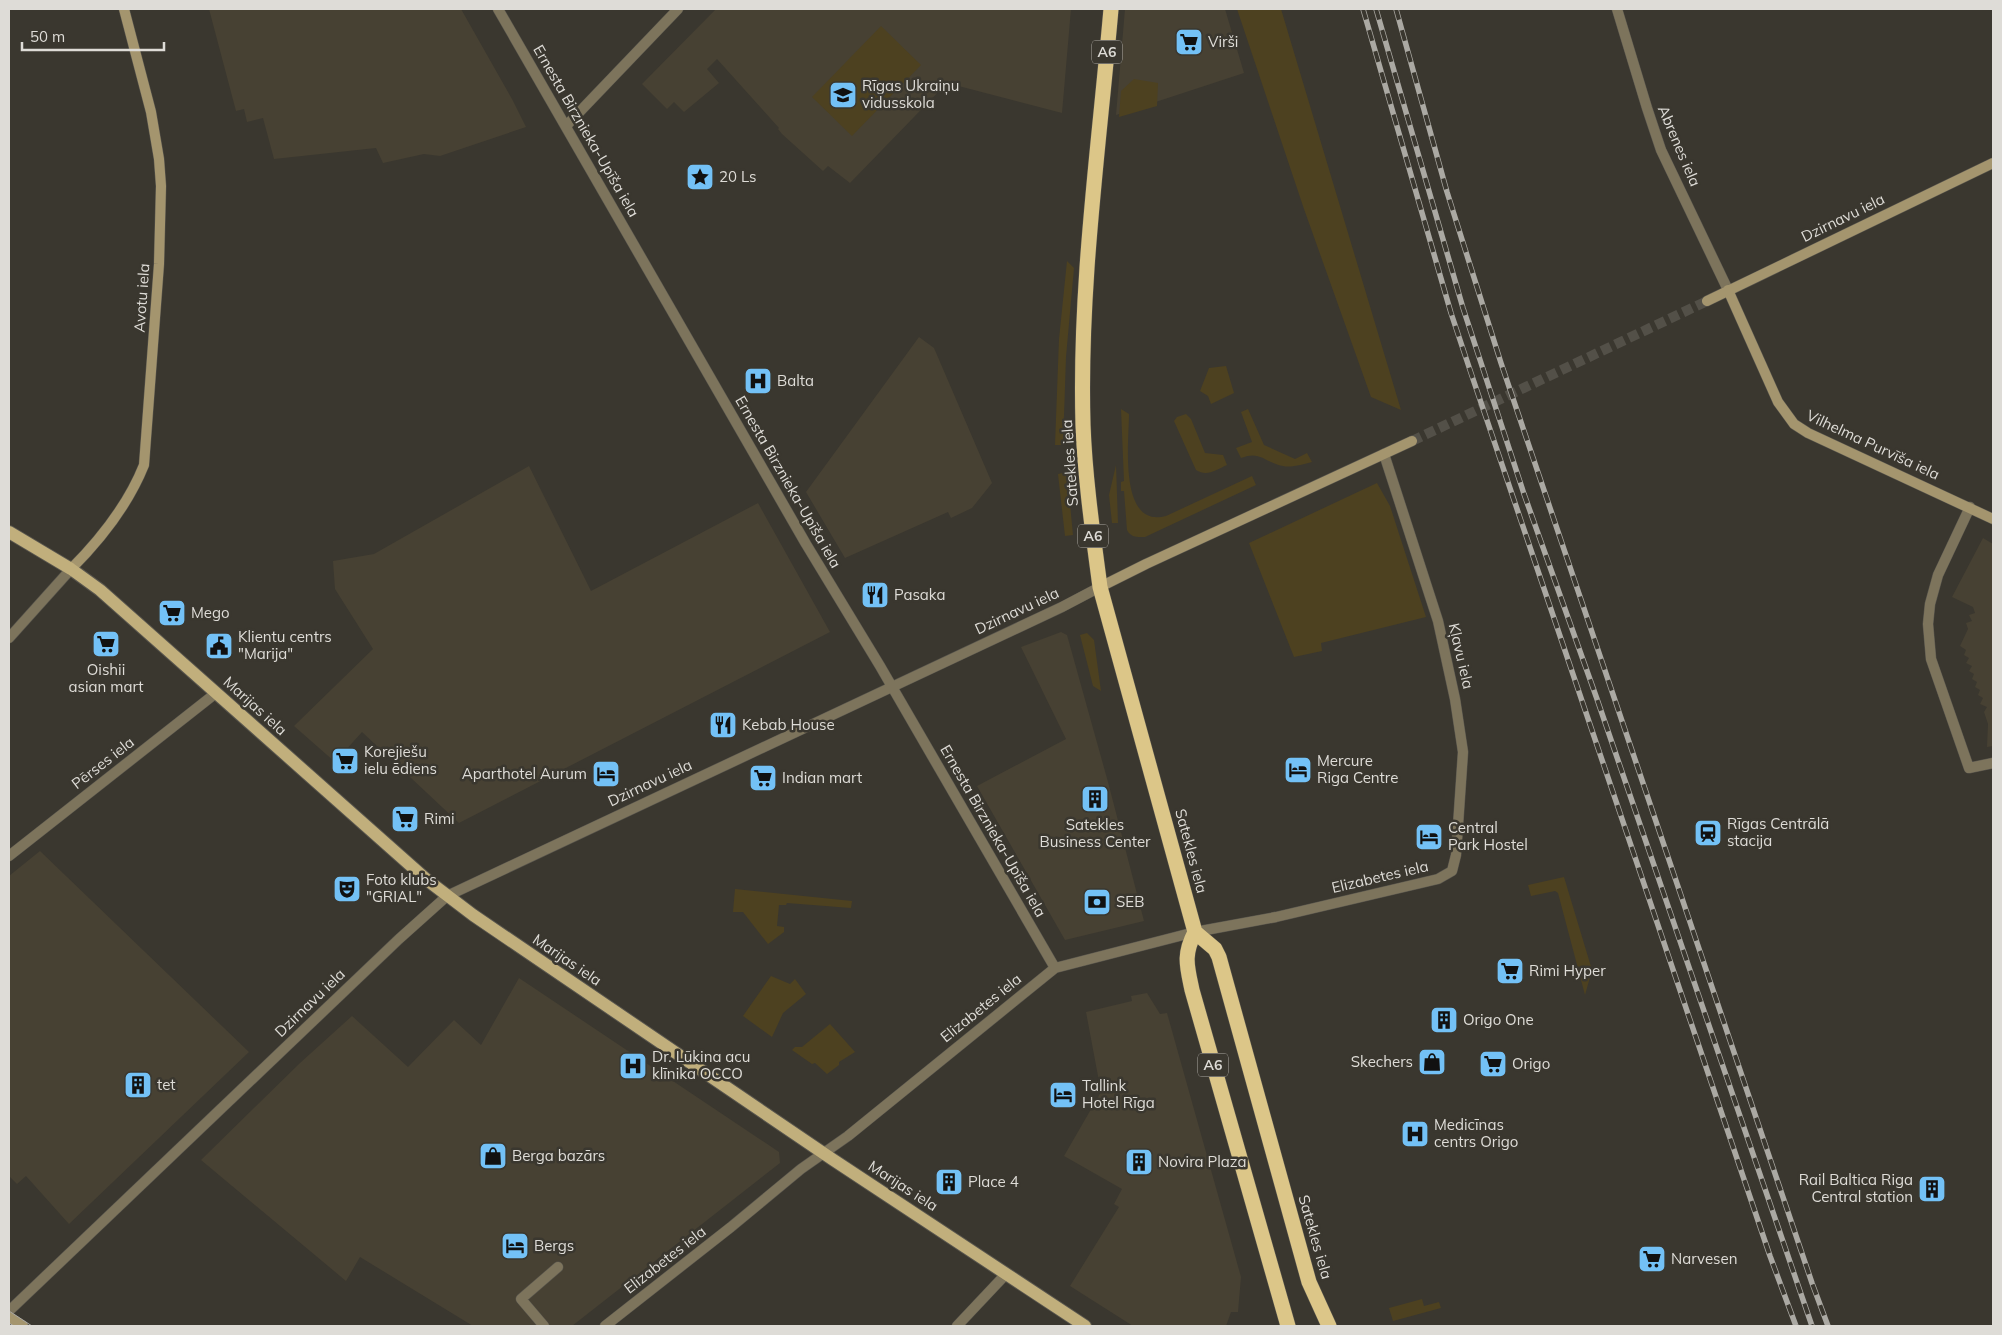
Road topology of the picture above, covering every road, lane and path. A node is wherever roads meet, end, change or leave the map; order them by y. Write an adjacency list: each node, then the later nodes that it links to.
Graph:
1 (124, 9): 15 (street, Avotu iela)
2 (498, 9): 6 (street, Ernesta Birznieka-Upīša iela)
3 (678, 9): 6 (street)
4 (1110, 9): 16 (highway, Satekles iela / A6)
5 (1617, 9): 8 (street, Abrenes iela)
6 (566, 126): 18 (street, Ernesta Birznieka-Upīša iela)
7 (1993, 163): 8 (street, Dzirnavu iela)
8 (1728, 290): 9 (street, Dzirnavu iela); 12 (street, Vilhelma Purvīša iela)
9 (1707, 301)
10 (1412, 441): 11 (street, Dzirnavu iela)
11 (1384, 454): 16 (street, Dzirnavu iela); 22 (street, Kļavu iela)
12 (1970, 507): 13 (street, Vilhelma Purvīša iela); 20 (street)
13 (1993, 519)
14 (9, 532): 15 (main road, Marijas iela)
15 (71, 569): 17 (street); 19 (main road, Marijas iela)
16 (1100, 587): 18 (street, Dzirnavu iela); 24 (highway, Satekles iela / A6)
17 (9, 638)
18 (891, 686): 23 (street, Dzirnavu iela); 25 (street, Ernesta Birznieka-Upīša iela)
19 (216, 693): 21 (street, Pērses iela); 23 (main road, Marijas iela)
20 (1993, 763)
21 (9, 856)
22 (1452, 871): 24 (street, Elizabetes iela)
23 (447, 896): 26 (main road, Marijas iela); 29 (street, Dzirnavu iela)
24 (1196, 932): 25 (street, Elizabetes iela); 36 (highway, A6); 37 (highway, Satekles iela)
25 (1055, 968): 26 (street, Elizabetes iela)
26 (824, 1153): 28 (main road, Marijas iela); 33 (street, Elizabetes iela)
27 (558, 1267): 32 (street)
28 (1006, 1274): 34 (street); 35 (main road, Marijas iela)
29 (9, 1311)
30 (9, 1317): 31 (street)
31 (23, 1326)
32 (544, 1326)
33 (605, 1326)
34 (957, 1326)
35 (1085, 1326)
36 (1288, 1326)
37 (1329, 1326)

